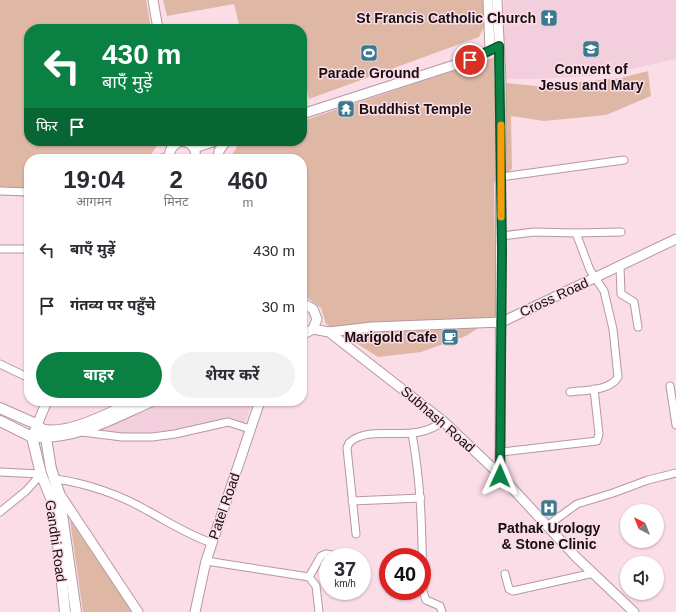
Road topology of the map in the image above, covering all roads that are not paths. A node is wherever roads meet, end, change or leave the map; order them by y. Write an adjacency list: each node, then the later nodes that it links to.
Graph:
1 (153, 0): 4 (street)
2 (488, 0): 6 (street)
3 (497, 0): 5 (street)
4 (157, 24)
5 (499, 46): 6 (street); 13 (street)
6 (490, 50): 7 (street)
7 (307, 112)
8 (191, 146): 10 (street)
9 (200, 146): 10 (street)
10 (194, 148): 11 (street)
11 (195, 154)
12 (624, 160): 13 (street)
13 (501, 177): 18 (street)
14 (0, 191): 15 (street)
15 (24, 192)
16 (621, 232): 17 (street)
17 (576, 233): 18 (street); 23 (street)
18 (501, 236): 25 (street)
19 (676, 239): 22 (street, Cross Road)
20 (0, 249): 21 (street)
21 (24, 249)
22 (620, 266): 23 (street, Cross Road); 26 (street)
23 (596, 278): 25 (street, Cross Road); 33 (street)
24 (307, 304): 27 (street)
25 (502, 322): 28 (street, Cross Road); 48 (street)
26 (638, 327)
27 (313, 329): 28 (street, Subhash Road); 29 (street)
28 (329, 332): 41 (street, Subhash Road)
29 (307, 334)
30 (0, 364): 31 (street)
31 (24, 376)
32 (670, 386): 42 (street)
33 (594, 389): 34 (street); 48 (street)
34 (570, 392)
35 (46, 406): 44 (street)
36 (123, 406): 44 (street)
37 (142, 406): 45 (street)
38 (258, 406): 43 (street, Patel Road)
39 (0, 408): 44 (main road)
40 (0, 421): 47 (main road)
41 (443, 421): 46 (street); 52 (street, Subhash Road)
42 (676, 425)
43 (250, 429): 45 (street); 60 (street, Patel Road)
44 (41, 431): 45 (street); 47 (street); 47 (street); 53 (main road, Gandhi Road)
45 (82, 432)
46 (412, 434): 55 (street); 56 (street)
47 (32, 437): 51 (main road, Gandhi Road)
48 (501, 452): 52 (street)
49 (0, 472): 51 (street)
50 (676, 473): 58 (street)
51 (41, 474): 57 (street); 66 (main road, Gandhi Road)
52 (500, 476): 58 (street, Subhash Road)
53 (55, 478): 54 (main road, Gandhi Road); 60 (street)
54 (59, 493): 67 (main road, Gandhi Road); 68 (street)
55 (421, 498): 56 (street); 71 (street)
56 (352, 501): 59 (street)
57 (0, 512)
58 (547, 526): 63 (street, Subhash Road)
59 (356, 534)
60 (212, 543): 62 (street, Patel Road)
61 (319, 559): 65 (street)
62 (206, 560): 65 (street); 69 (street, Patel Road)
63 (594, 573): 64 (street); 72 (street, Subhash Road)
64 (505, 574)
65 (308, 577): 70 (street)
66 (66, 612)
67 (76, 612)
68 (138, 612)
69 (195, 612)
70 (319, 612)
71 (442, 612)
72 (634, 612)

